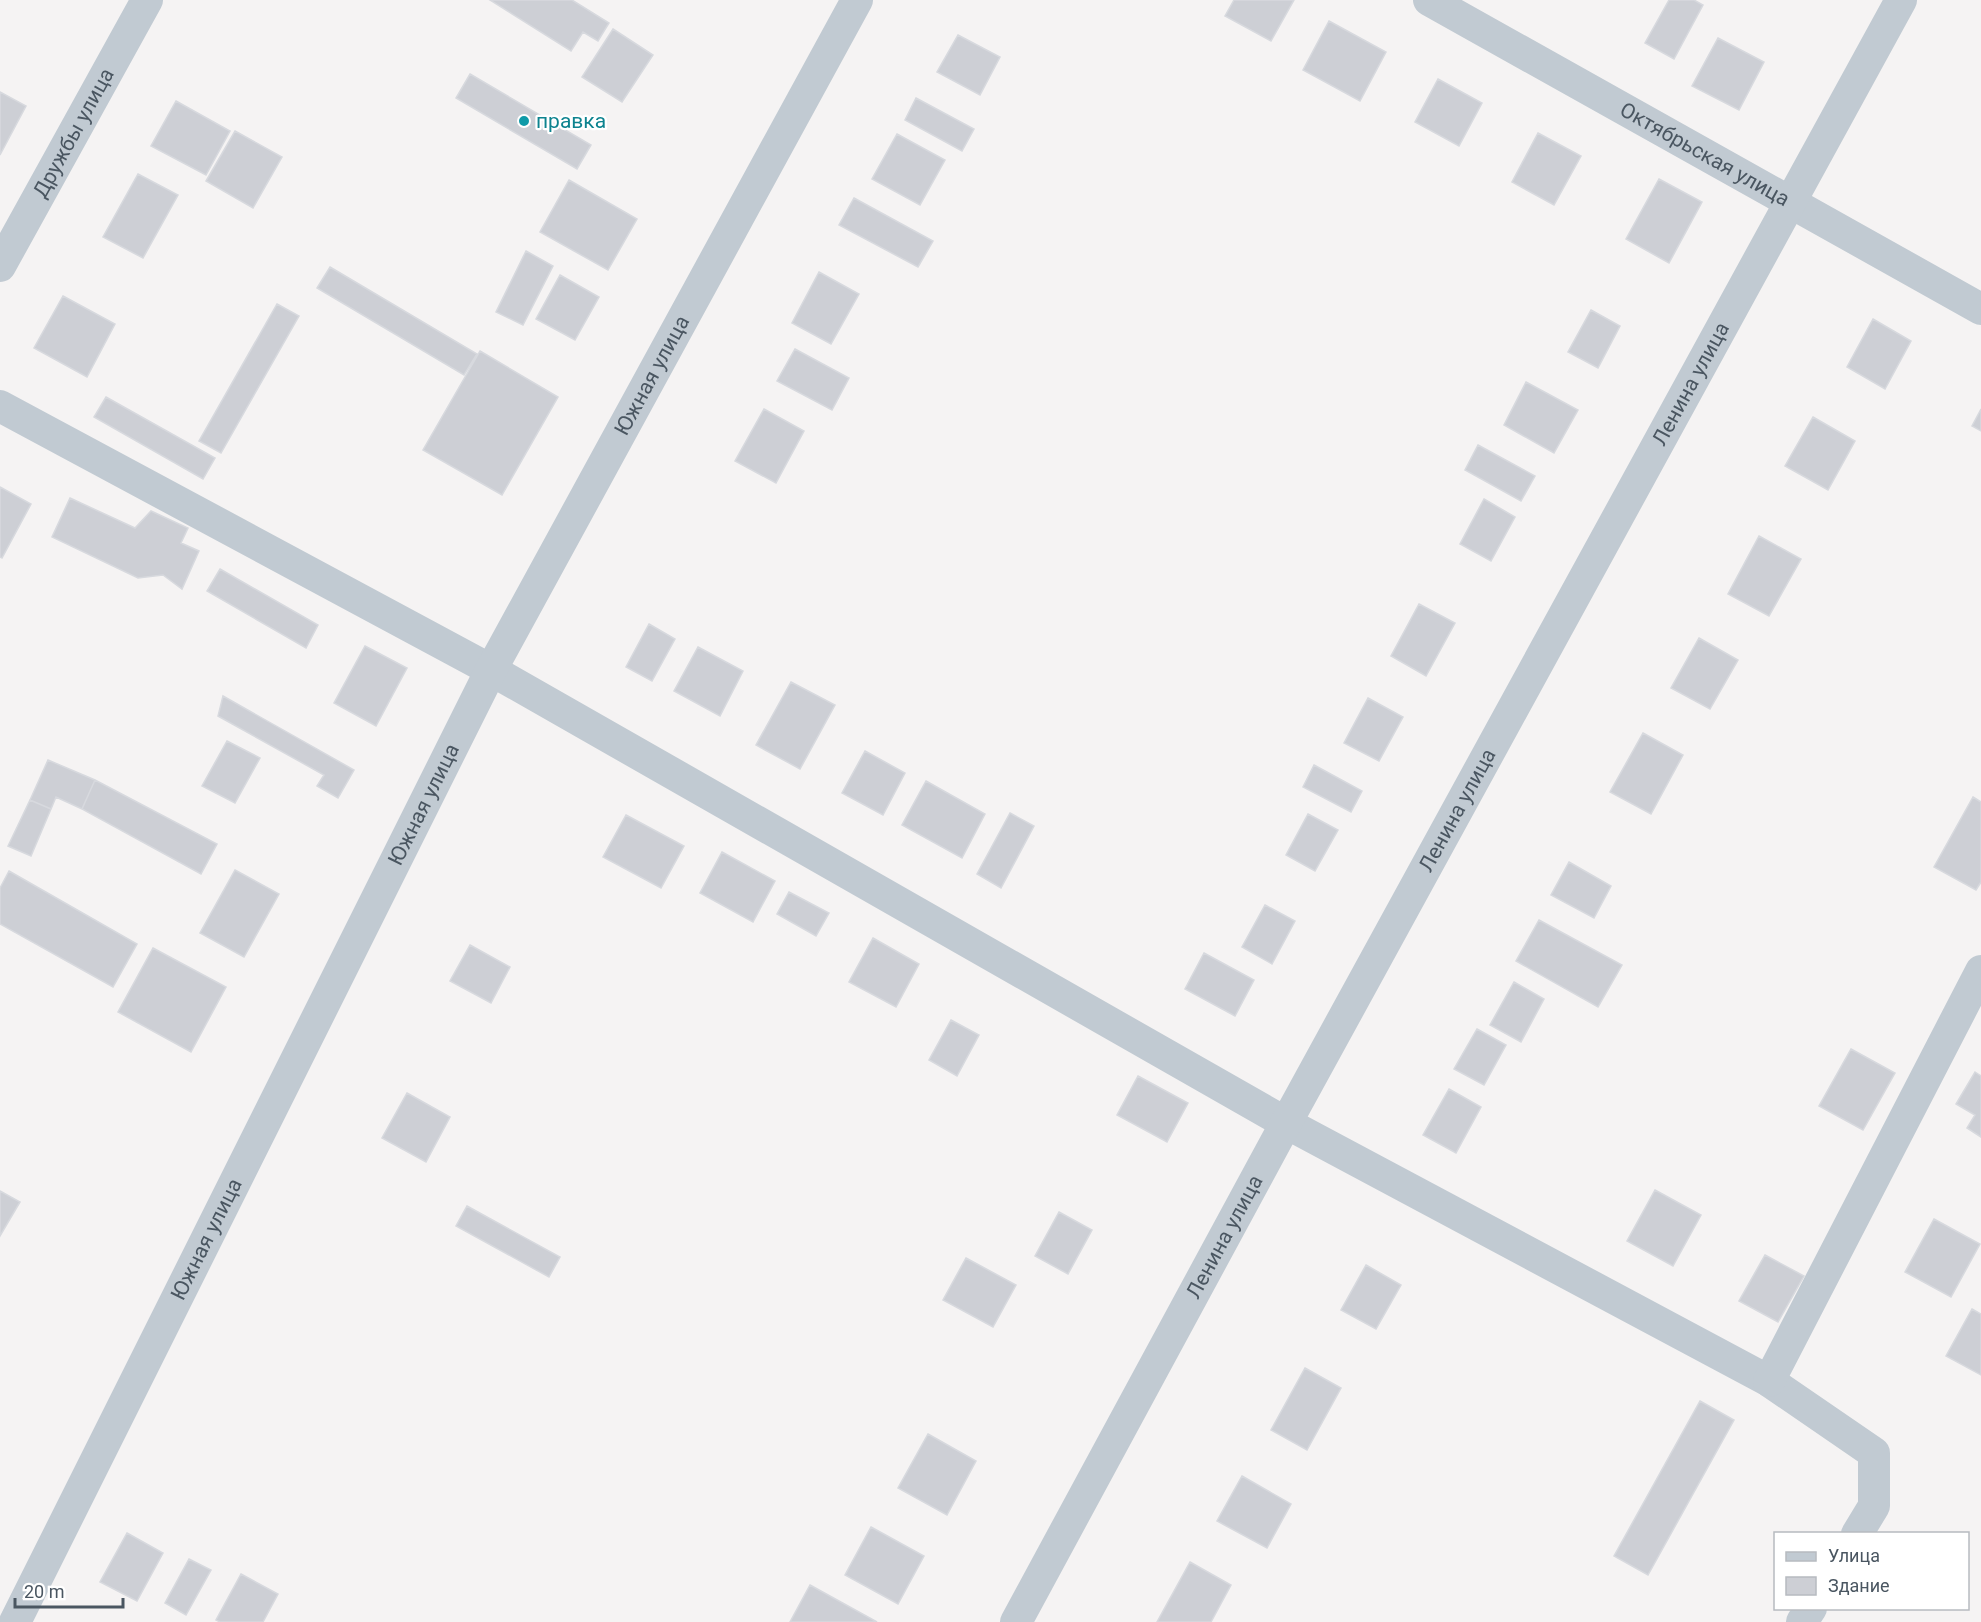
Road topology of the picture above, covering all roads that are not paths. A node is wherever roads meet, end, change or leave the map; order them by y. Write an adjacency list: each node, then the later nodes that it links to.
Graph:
1 (147, 0): 6 (street, Дружбы улица)
2 (857, 0): 9 (street, Южная улица)
3 (1429, 0): 5 (street, Октябрьская улица)
4 (1901, 0): 5 (street, Ленина улица)
5 (1791, 202): 7 (street, Октябрьская улица); 11 (street, Ленина улица)
6 (0, 266)
7 (1981, 309)
8 (0, 406): 9 (street)
9 (491, 670): 11 (street); 14 (street, Южная улица)
10 (1981, 971): 12 (street)
11 (1286, 1123): 12 (street); 15 (street, Ленина улица)
12 (1769, 1381): 13 (street)
13 (1858, 1532)
14 (15, 1622)
15 (1016, 1622)

